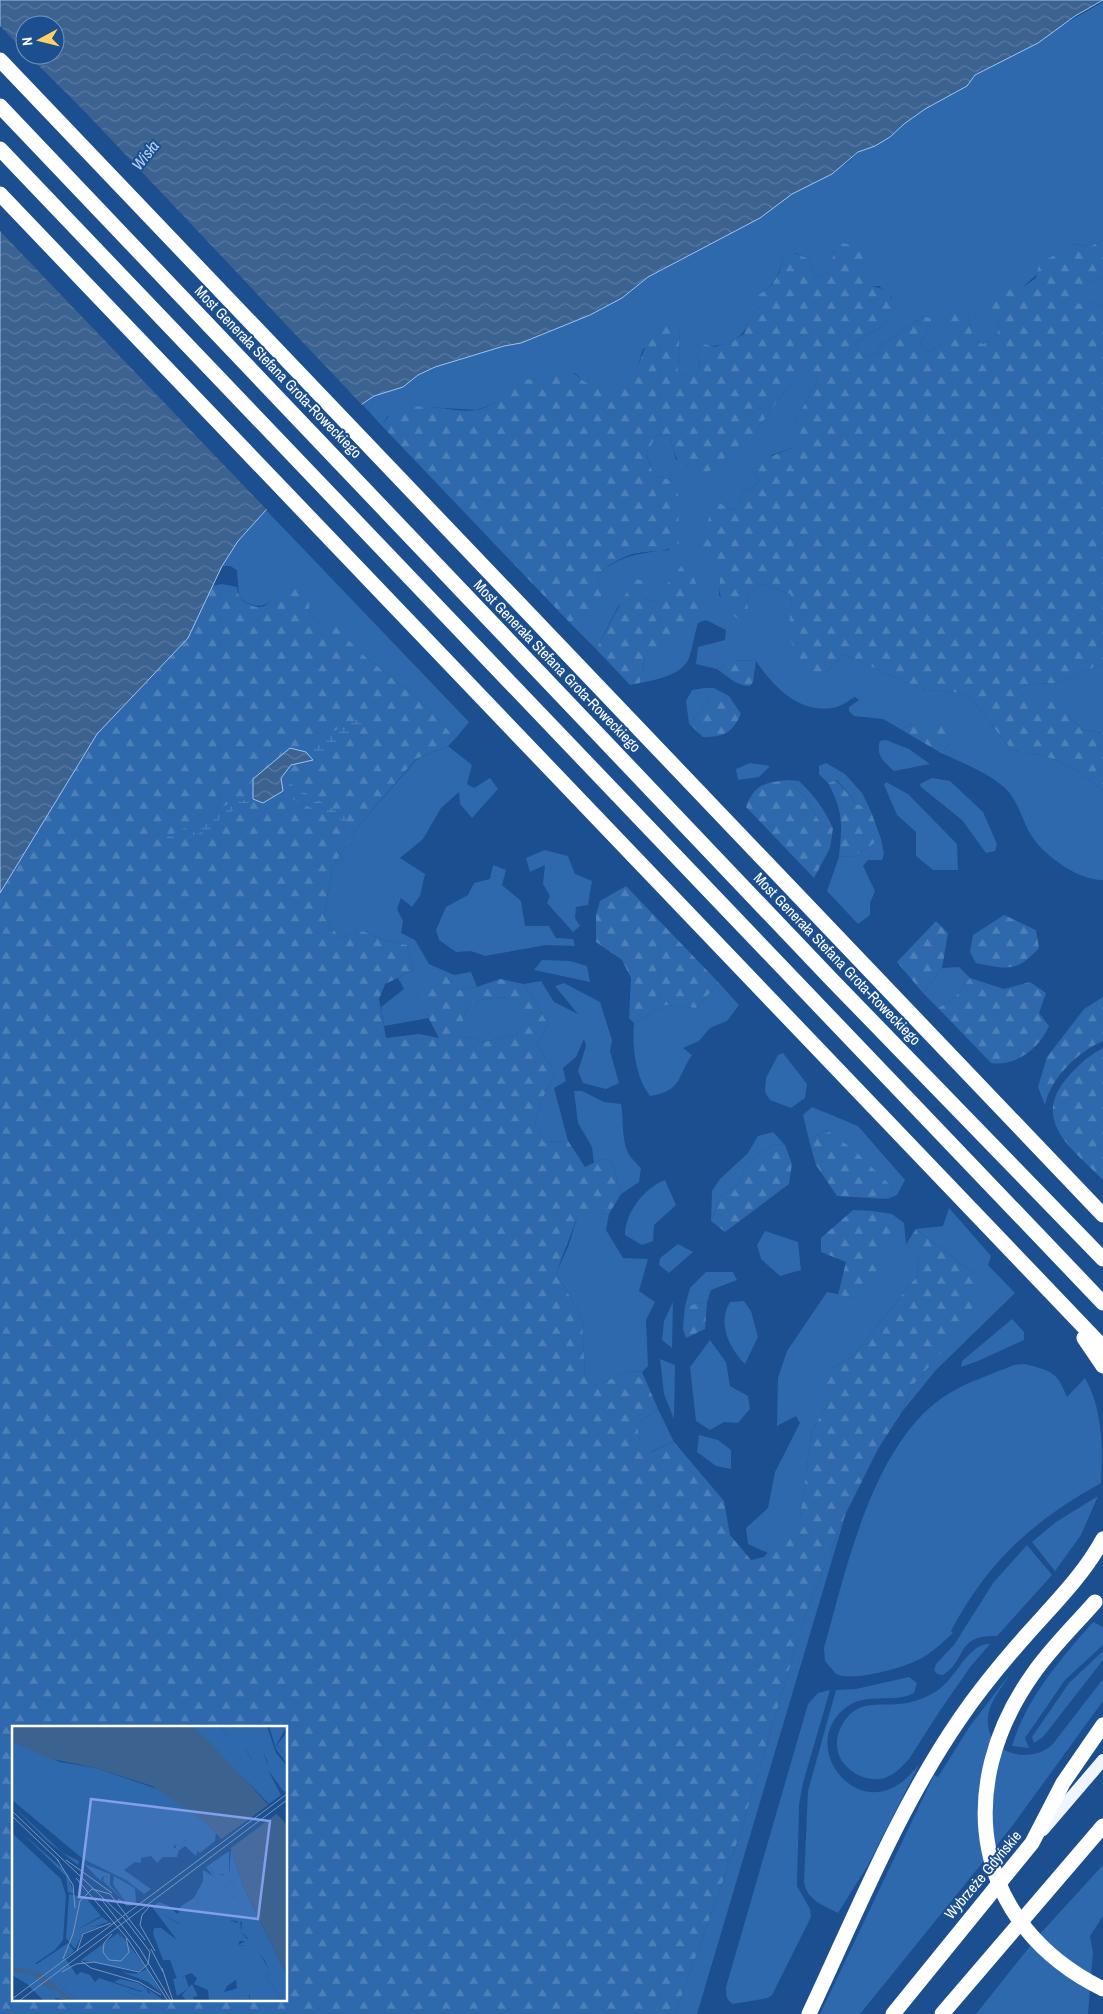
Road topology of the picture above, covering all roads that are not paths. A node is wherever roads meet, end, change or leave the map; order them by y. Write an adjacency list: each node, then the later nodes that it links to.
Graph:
1 (0, 60): 5 (highway)
2 (0, 106): 6 (highway, Most Generała Stefana Grota-Roweckiego)
3 (0, 149): 8 (highway)
4 (0, 194): 7 (highway)
5 (1103, 1216)
6 (1103, 1259)
7 (1047, 1289): 9 (highway); 10 (highway)
8 (1103, 1303)
9 (1103, 1347)
10 (1103, 1366)
11 (1103, 1539): 18 (highway)
12 (1099, 1598): 17 (highway, bridge)
13 (1103, 1725): 16 (highway)
14 (1103, 1760): 16 (main road, Wybrzeże Gdyńskie)
15 (1103, 1826): 20 (highway)
16 (1032, 1843): 19 (highway, Wybrzeże Gdyńskie)
17 (1103, 1989)
18 (809, 2014)
19 (893, 2014)
20 (942, 2014)

